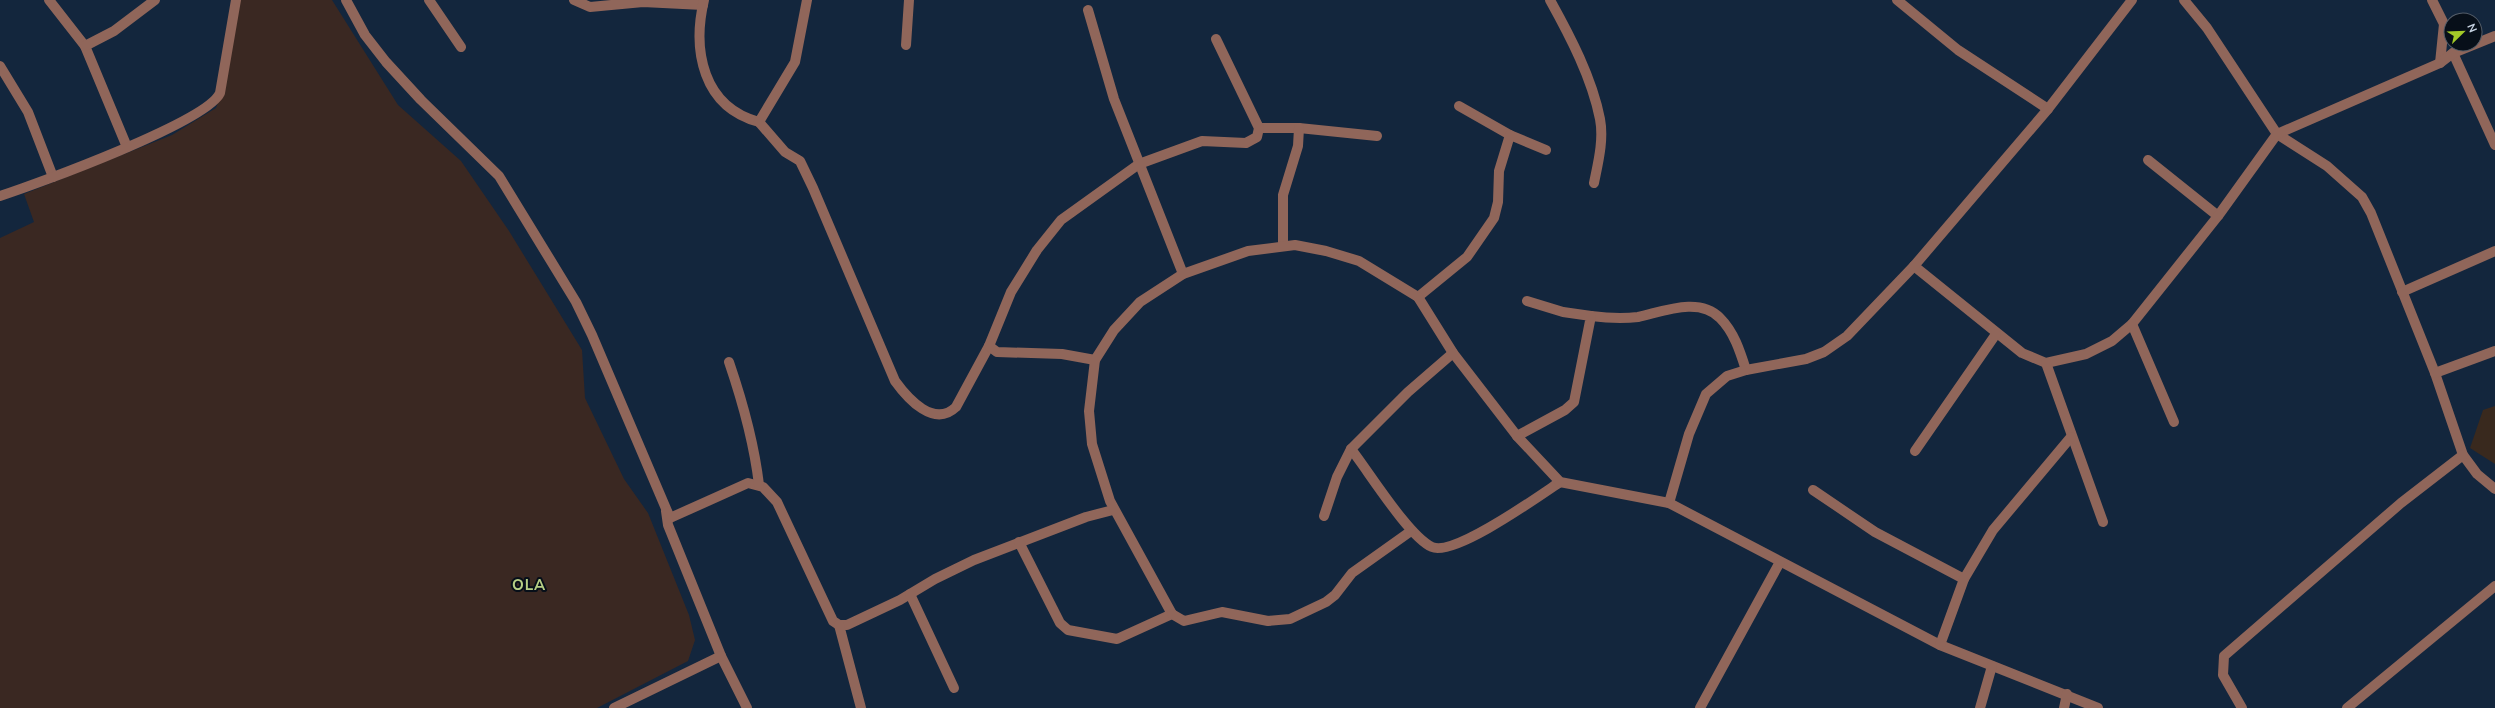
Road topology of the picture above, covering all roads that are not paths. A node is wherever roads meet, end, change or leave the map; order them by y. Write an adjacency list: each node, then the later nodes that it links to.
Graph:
1 (49, 0): 18 (street)
2 (154, 0): 18 (street)
3 (236, 0): 33 (street)
4 (346, 0): 71 (street)
5 (429, 0): 20 (street)
6 (574, 0): 14 (street)
7 (807, 0): 26 (street)
8 (909, 0): 19 (street)
9 (1550, 0): 38 (street)
10 (1897, 0): 25 (street)
11 (2132, 0): 25 (street)
12 (2184, 0): 29 (street)
13 (2432, 0): 22 (street)
14 (704, 2): 26 (street)
15 (1088, 10): 36 (street)
16 (2495, 36): 21 (street)
17 (1216, 39): 27 (street)
18 (85, 46): 33 (street)
19 (906, 46)
20 (461, 47)
21 (2453, 53): 22 (street); 32 (street)
22 (2440, 63): 29 (street)
23 (0, 66): 37 (street)
24 (1459, 106): 30 (street)
25 (2048, 109): 43 (street)
26 (759, 122): 51 (street)
27 (1259, 128): 28 (street); 36 (street)
28 (1299, 128): 31 (street); 41 (street)
29 (2277, 134): 40 (street); 45 (street)
30 (1510, 135): 34 (street); 46 (street)
31 (1377, 136)
32 (2495, 145)
33 (127, 147): 37 (street)
34 (1546, 150)
35 (2148, 160): 40 (street)
36 (1139, 164): 44 (street); 51 (street)
37 (52, 177): 39 (street)
38 (1594, 183)
39 (0, 196)
40 (2218, 216): 49 (street)
41 (1283, 246): 44 (street); 46 (street)
42 (2495, 251): 45 (street)
43 (1914, 266): 50 (street); 57 (street)
44 (1183, 274): 54 (street)
45 (2402, 292): 58 (street)
46 (1418, 297): 53 (street)
47 (1528, 301): 48 (street)
48 (1591, 316): 57 (street); 60 (street)
49 (2132, 324): 56 (street); 59 (street)
50 (1996, 334): 56 (street); 63 (street)
51 (989, 346): 54 (street)
52 (2495, 351): 58 (street)
53 (1454, 353): 60 (street); 62 (street)
54 (1095, 360): 70 (street)
55 (729, 362): 66 (street)
56 (2046, 363): 61 (street)
57 (1746, 370): 69 (street)
58 (2435, 373): 64 (street)
59 (2174, 422)
60 (1517, 436): 65 (street)
61 (2071, 438): 73 (street); 77 (street)
62 (1351, 449): 72 (street); 74 (street)
63 (1915, 451)
64 (2463, 456): 67 (street); 94 (street)
65 (1560, 482): 69 (street); 74 (street)
66 (759, 485): 71 (street); 81 (street)
67 (2495, 489)
68 (1813, 490): 77 (street)
69 (1669, 503): 76 (street)
70 (1113, 510): 75 (street); 80 (street)
71 (666, 511): 83 (street)
72 (1324, 516)
73 (2103, 522)
74 (1411, 531): 80 (street)
75 (1019, 542): 79 (street); 80 (street)
76 (1780, 562): 82 (street); 90 (street)
77 (1964, 578): 82 (street)
78 (2495, 586): 95 (street)
79 (910, 594): 81 (street); 85 (street)
80 (1172, 614)
81 (839, 625): 89 (street)
82 (1940, 645): 84 (street)
83 (721, 656): 87 (street); 88 (street)
84 (1992, 666): 86 (street); 91 (street)
85 (954, 688)
86 (2067, 694): 92 (street); 93 (street)
87 (614, 708)
88 (747, 708)
89 (861, 708)
90 (1700, 708)
91 (1980, 708)
92 (2064, 708)
93 (2098, 708)
94 (2242, 708)
95 (2347, 708)

